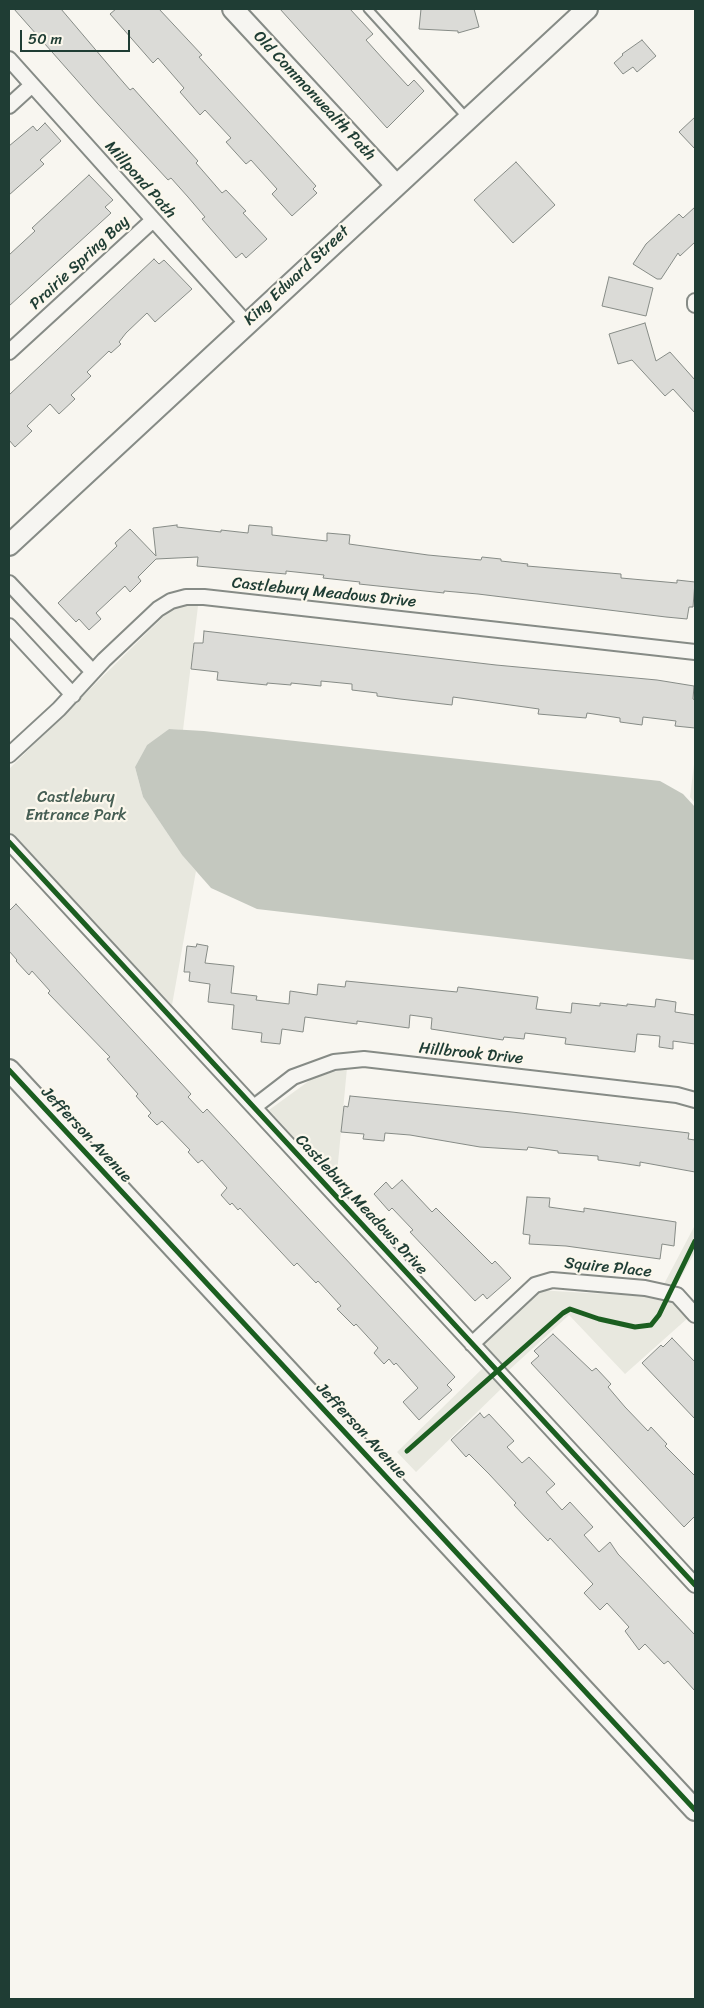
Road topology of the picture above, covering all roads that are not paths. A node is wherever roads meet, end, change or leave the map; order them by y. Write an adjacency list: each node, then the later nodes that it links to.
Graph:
1 (233, 9): 8 (street, Old Commonwealth Path)
2 (368, 9): 7 (lane)
3 (587, 9): 7 (street, King Edward Street)
4 (9, 59): 5 (street, Millpond Path)
5 (32, 85): 6 (street); 9 (street, Millpond Path)
6 (9, 106)
7 (468, 119): 8 (street, King Edward Street)
8 (395, 184): 12 (street, King Edward Street)
9 (153, 220): 12 (street, Millpond Path); 13 (street, Prairie Spring Bay)
10 (695, 301): 11 (street)
11 (695, 305)
12 (246, 323): 14 (street, King Edward Street)
13 (9, 352)
14 (9, 545)
15 (9, 583): 18 (street)
16 (9, 626): 19 (street)
17 (695, 652): 18 (street, Castlebury Meadows Drive)
18 (93, 672): 19 (street, Castlebury Meadows Drive)
19 (73, 695): 20 (street, Castlebury Meadows Drive)
20 (9, 755)
21 (9, 842): 24 (street, Castlebury Meadows Drive)
22 (9, 1070): 28 (street, Jefferson Avenue)
23 (695, 1100): 24 (street, Hillbrook Drive)
24 (254, 1107): 26 (street, Castlebury Meadows Drive)
25 (695, 1315): 26 (street, Squire Place)
26 (472, 1344): 27 (street, Castlebury Meadows Drive)
27 (695, 1585)
28 (695, 1810)

